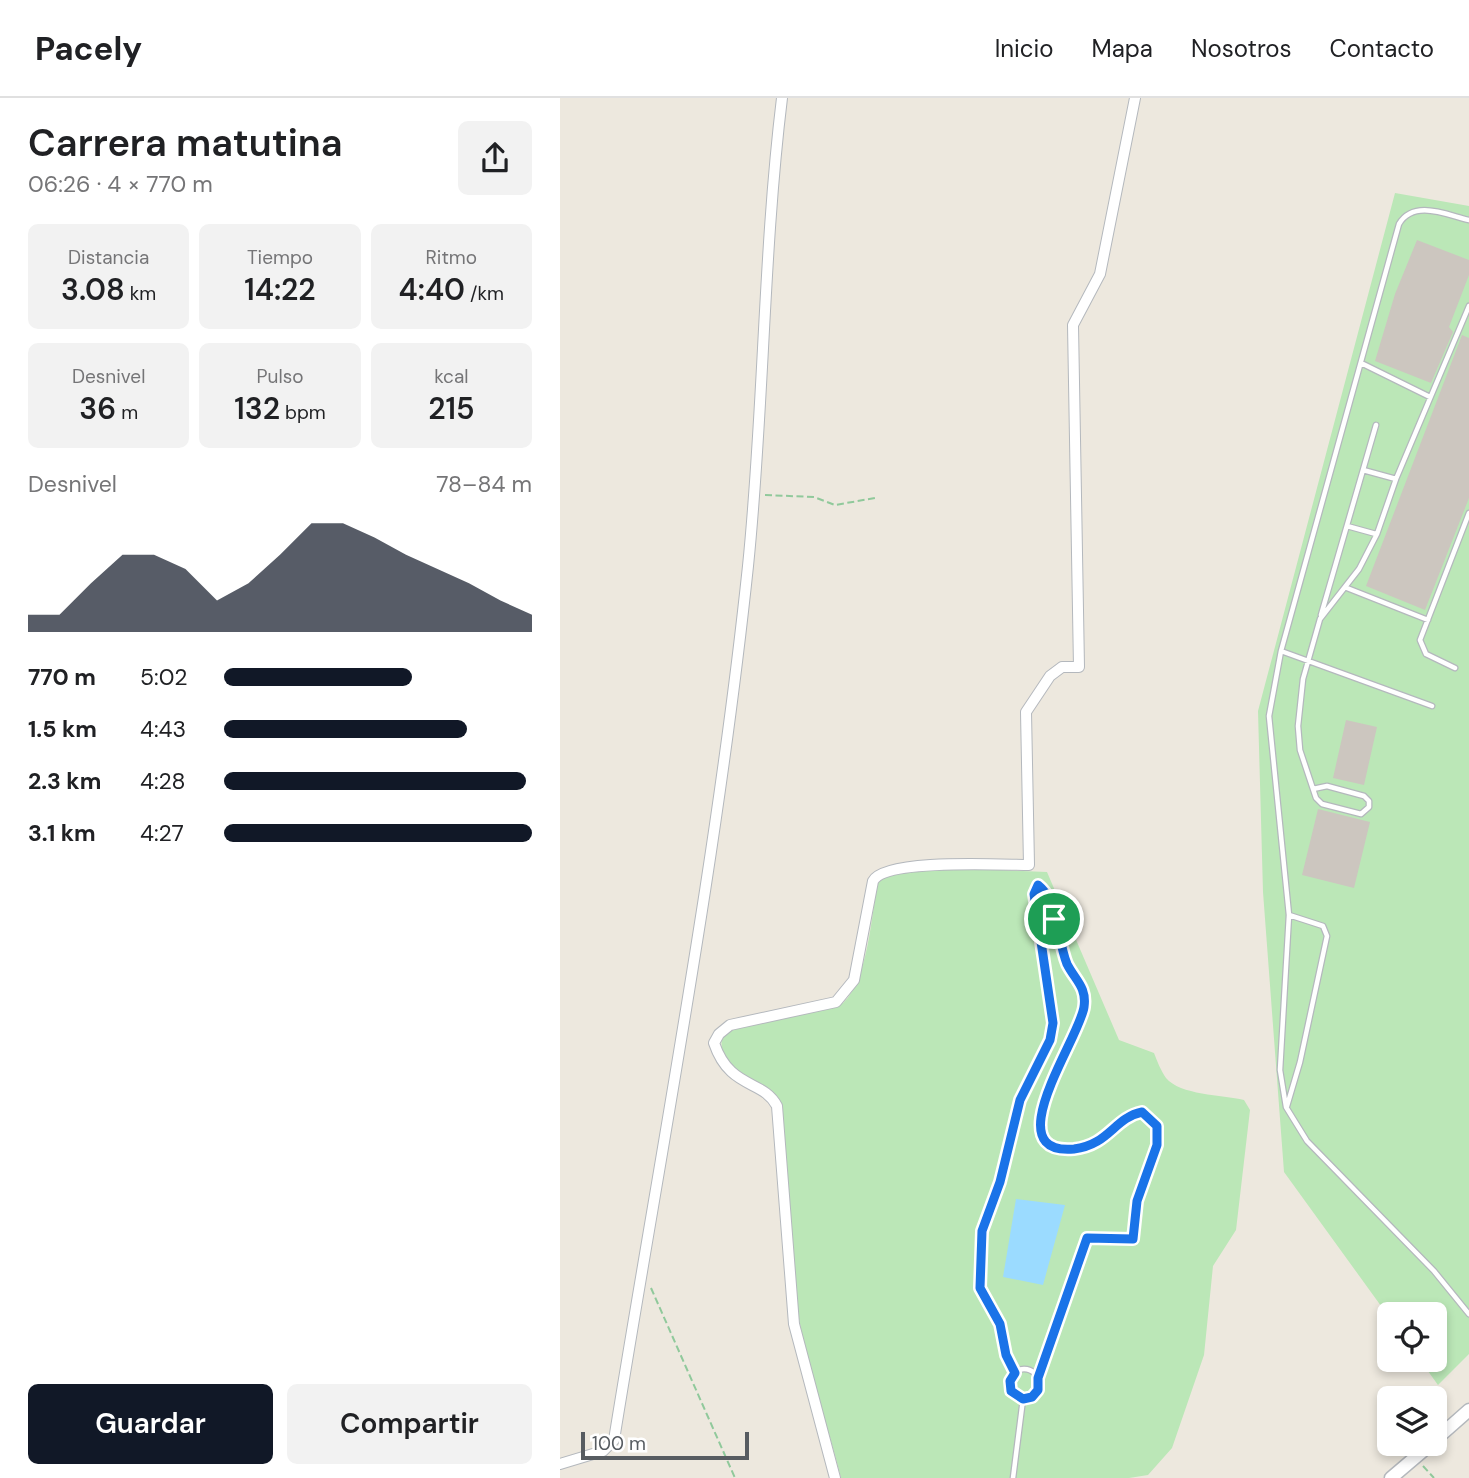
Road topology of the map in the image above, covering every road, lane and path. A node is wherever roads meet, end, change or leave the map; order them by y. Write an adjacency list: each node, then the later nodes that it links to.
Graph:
1 (782, 98): 10 (street)
2 (1135, 98): 35 (street)
3 (1469, 220): 5 (lane)
4 (1469, 306): 6 (lane)
5 (1361, 363): 6 (lane); 18 (lane)
6 (1430, 397): 9 (lane)
7 (1376, 425): 8 (lane)
8 (1363, 470): 9 (lane); 13 (lane)
9 (1396, 479): 14 (lane)
10 (755, 485): 11 (path); 25 (street)
11 (875, 498)
12 (1469, 513): 17 (lane)
13 (1347, 526): 14 (lane); 16 (lane)
14 (1377, 534): 15 (lane)
15 (1347, 588): 16 (lane); 17 (lane)
16 (1320, 619): 19 (lane)
17 (1429, 620): 20 (lane)
18 (1281, 650): 19 (lane); 23 (lane)
19 (1310, 659): 21 (lane); 22 (lane)
20 (1455, 668)
21 (1432, 706)
22 (1313, 789): 22 (lane)
23 (1289, 915): 24 (lane); 24 (lane)
24 (1286, 1107): 26 (lane)
25 (642, 1268): 33 (street); 34 (path)
26 (1469, 1314)
27 (1015, 1373): 28 (lane); 28 (lane); 29 (lane)
28 (1038, 1378): 29 (lane)
29 (1023, 1399): 36 (lane)
30 (1469, 1410): 31 (street)
31 (1447, 1429)
32 (1416, 1457): 37 (street); 38 (path)
33 (560, 1464)
34 (735, 1478)
35 (835, 1478)
36 (1013, 1478)
37 (1391, 1478)
38 (1434, 1478)

